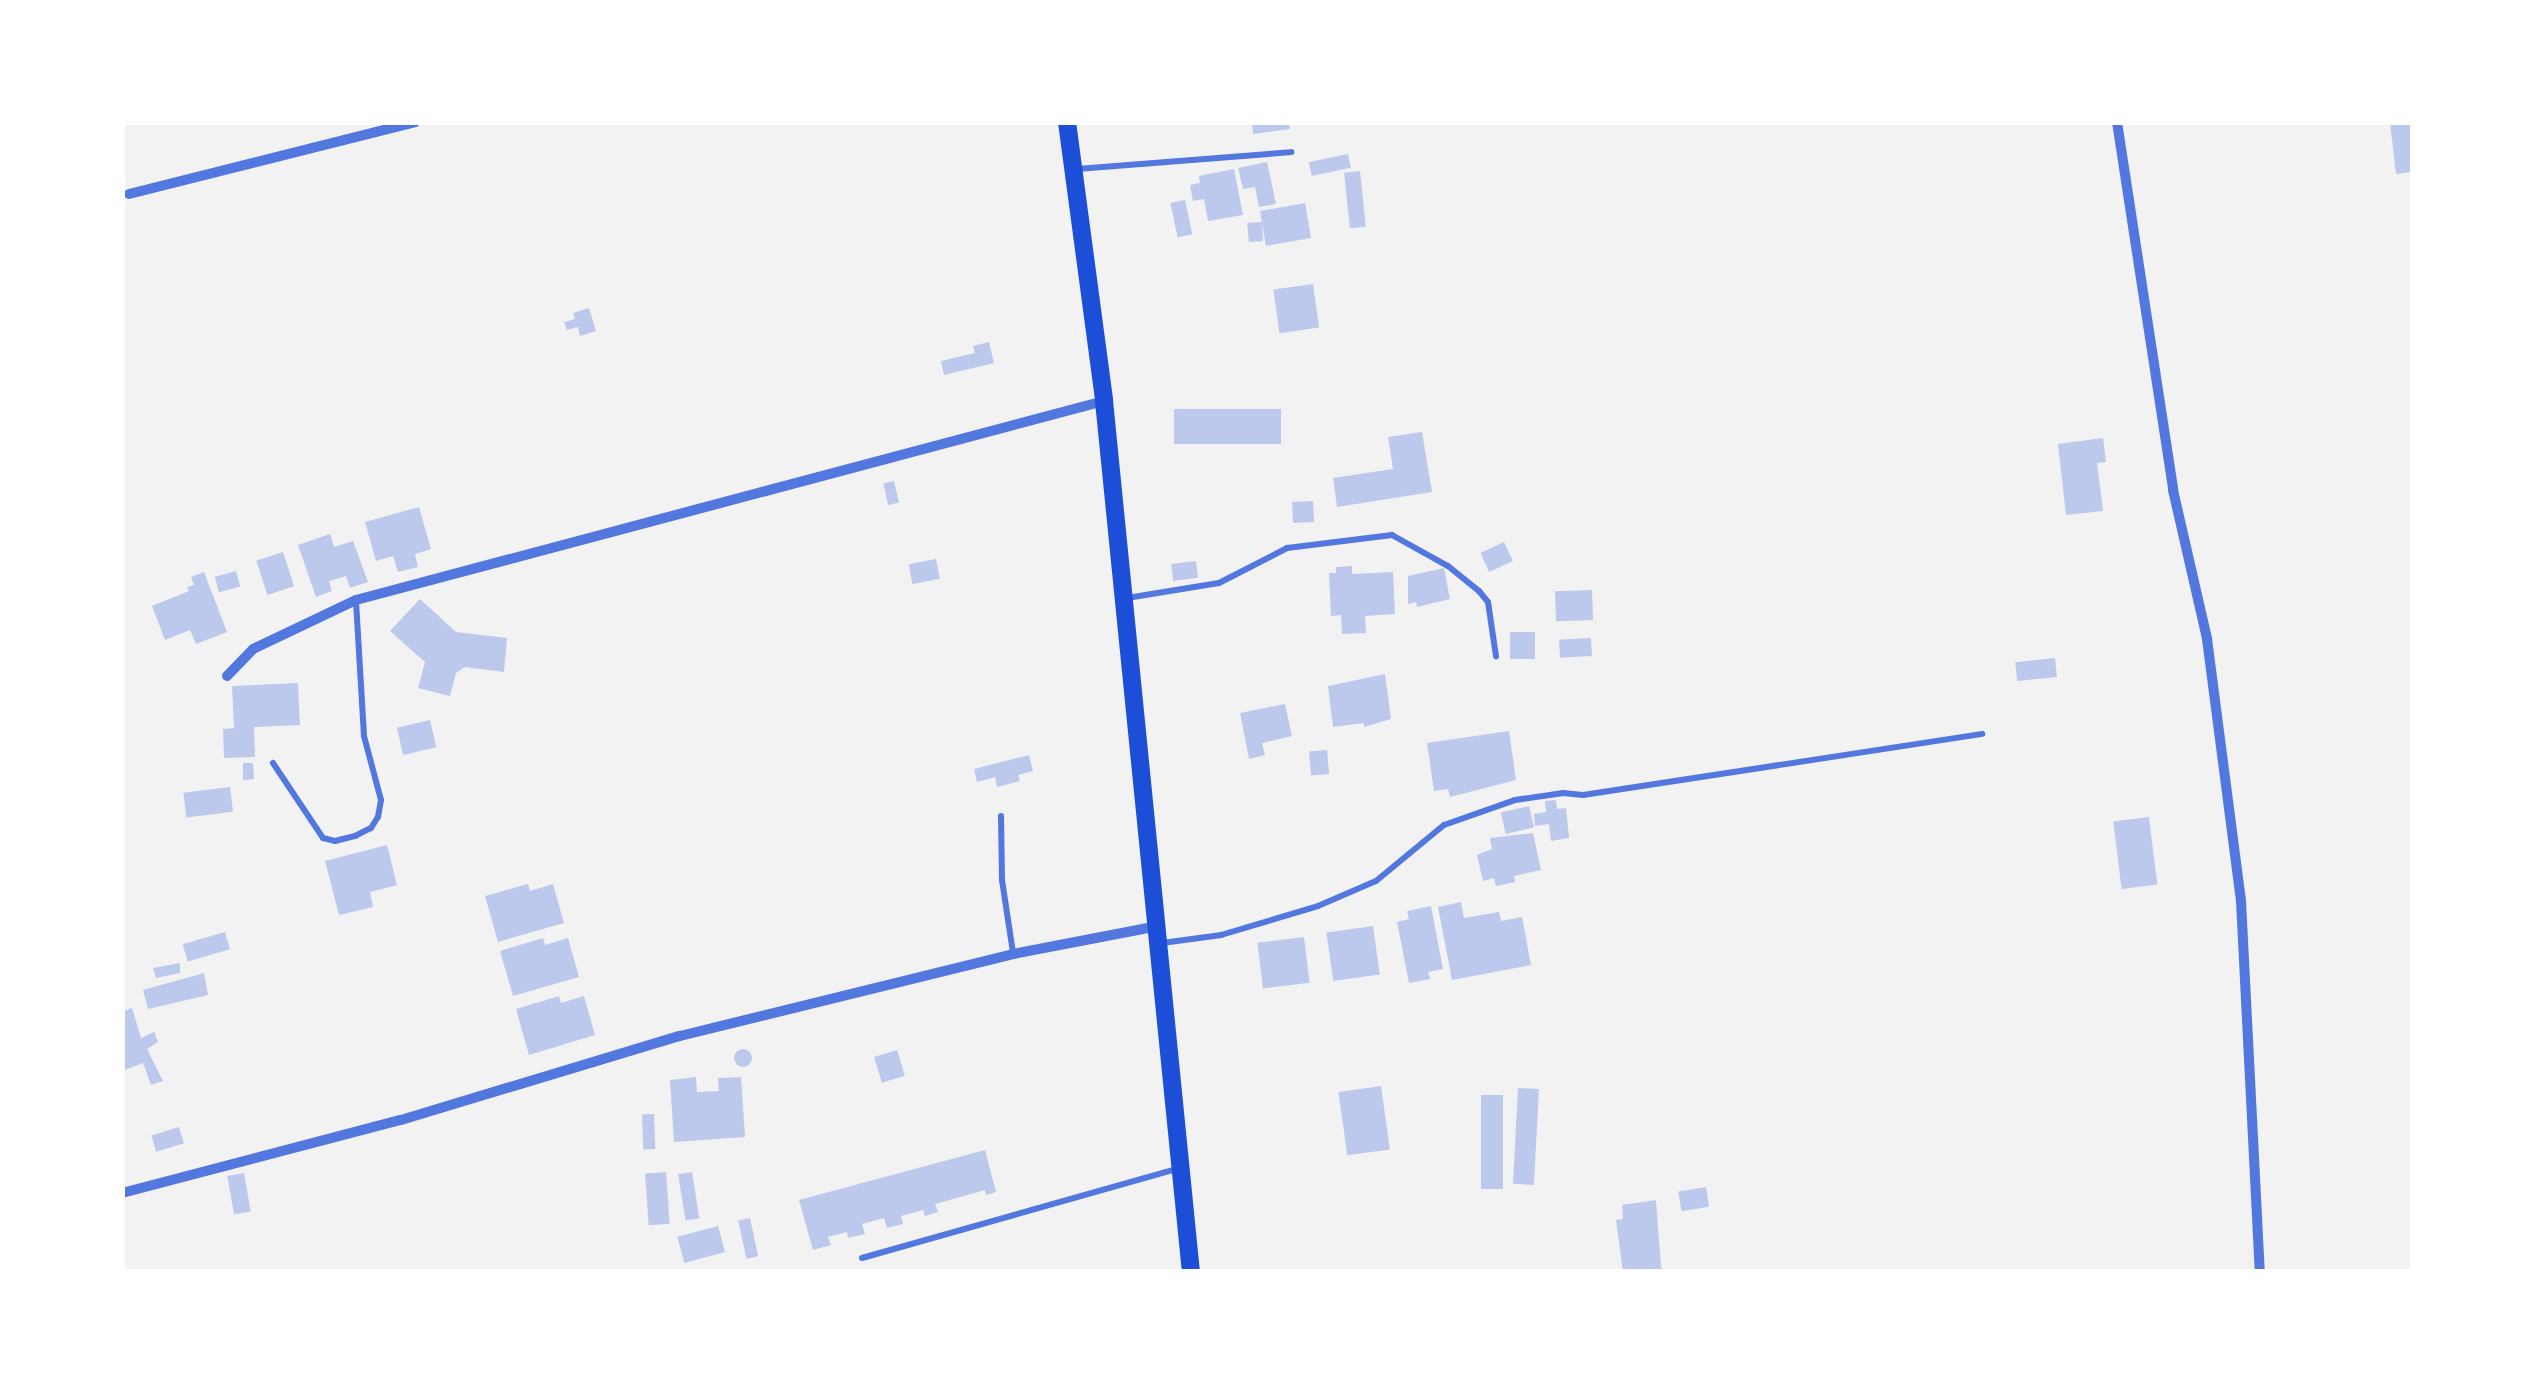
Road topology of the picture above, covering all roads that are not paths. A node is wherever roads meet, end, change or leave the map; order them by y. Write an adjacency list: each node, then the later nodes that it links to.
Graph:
1 (415, 122): 6 (street)
2 (1067, 122): 5 (main road)
3 (2117, 122): 21 (street)
4 (1290, 152): 5 (lane)
5 (1075, 169): 7 (main road)
6 (126, 195)
7 (1104, 400): 8 (main road); 9 (street)
8 (1120, 599): 10 (lane); 15 (main road)
9 (356, 600): 11 (street); 13 (lane)
10 (1496, 656)
11 (227, 676)
12 (1982, 734): 15 (lane)
13 (273, 763)
14 (1001, 816): 16 (lane)
15 (1160, 935): 16 (street); 17 (main road)
16 (1014, 954): 18 (street)
17 (1182, 1167): 19 (lane); 20 (main road)
18 (122, 1193)
19 (862, 1258)
20 (1192, 1272)
21 (2260, 1272)

